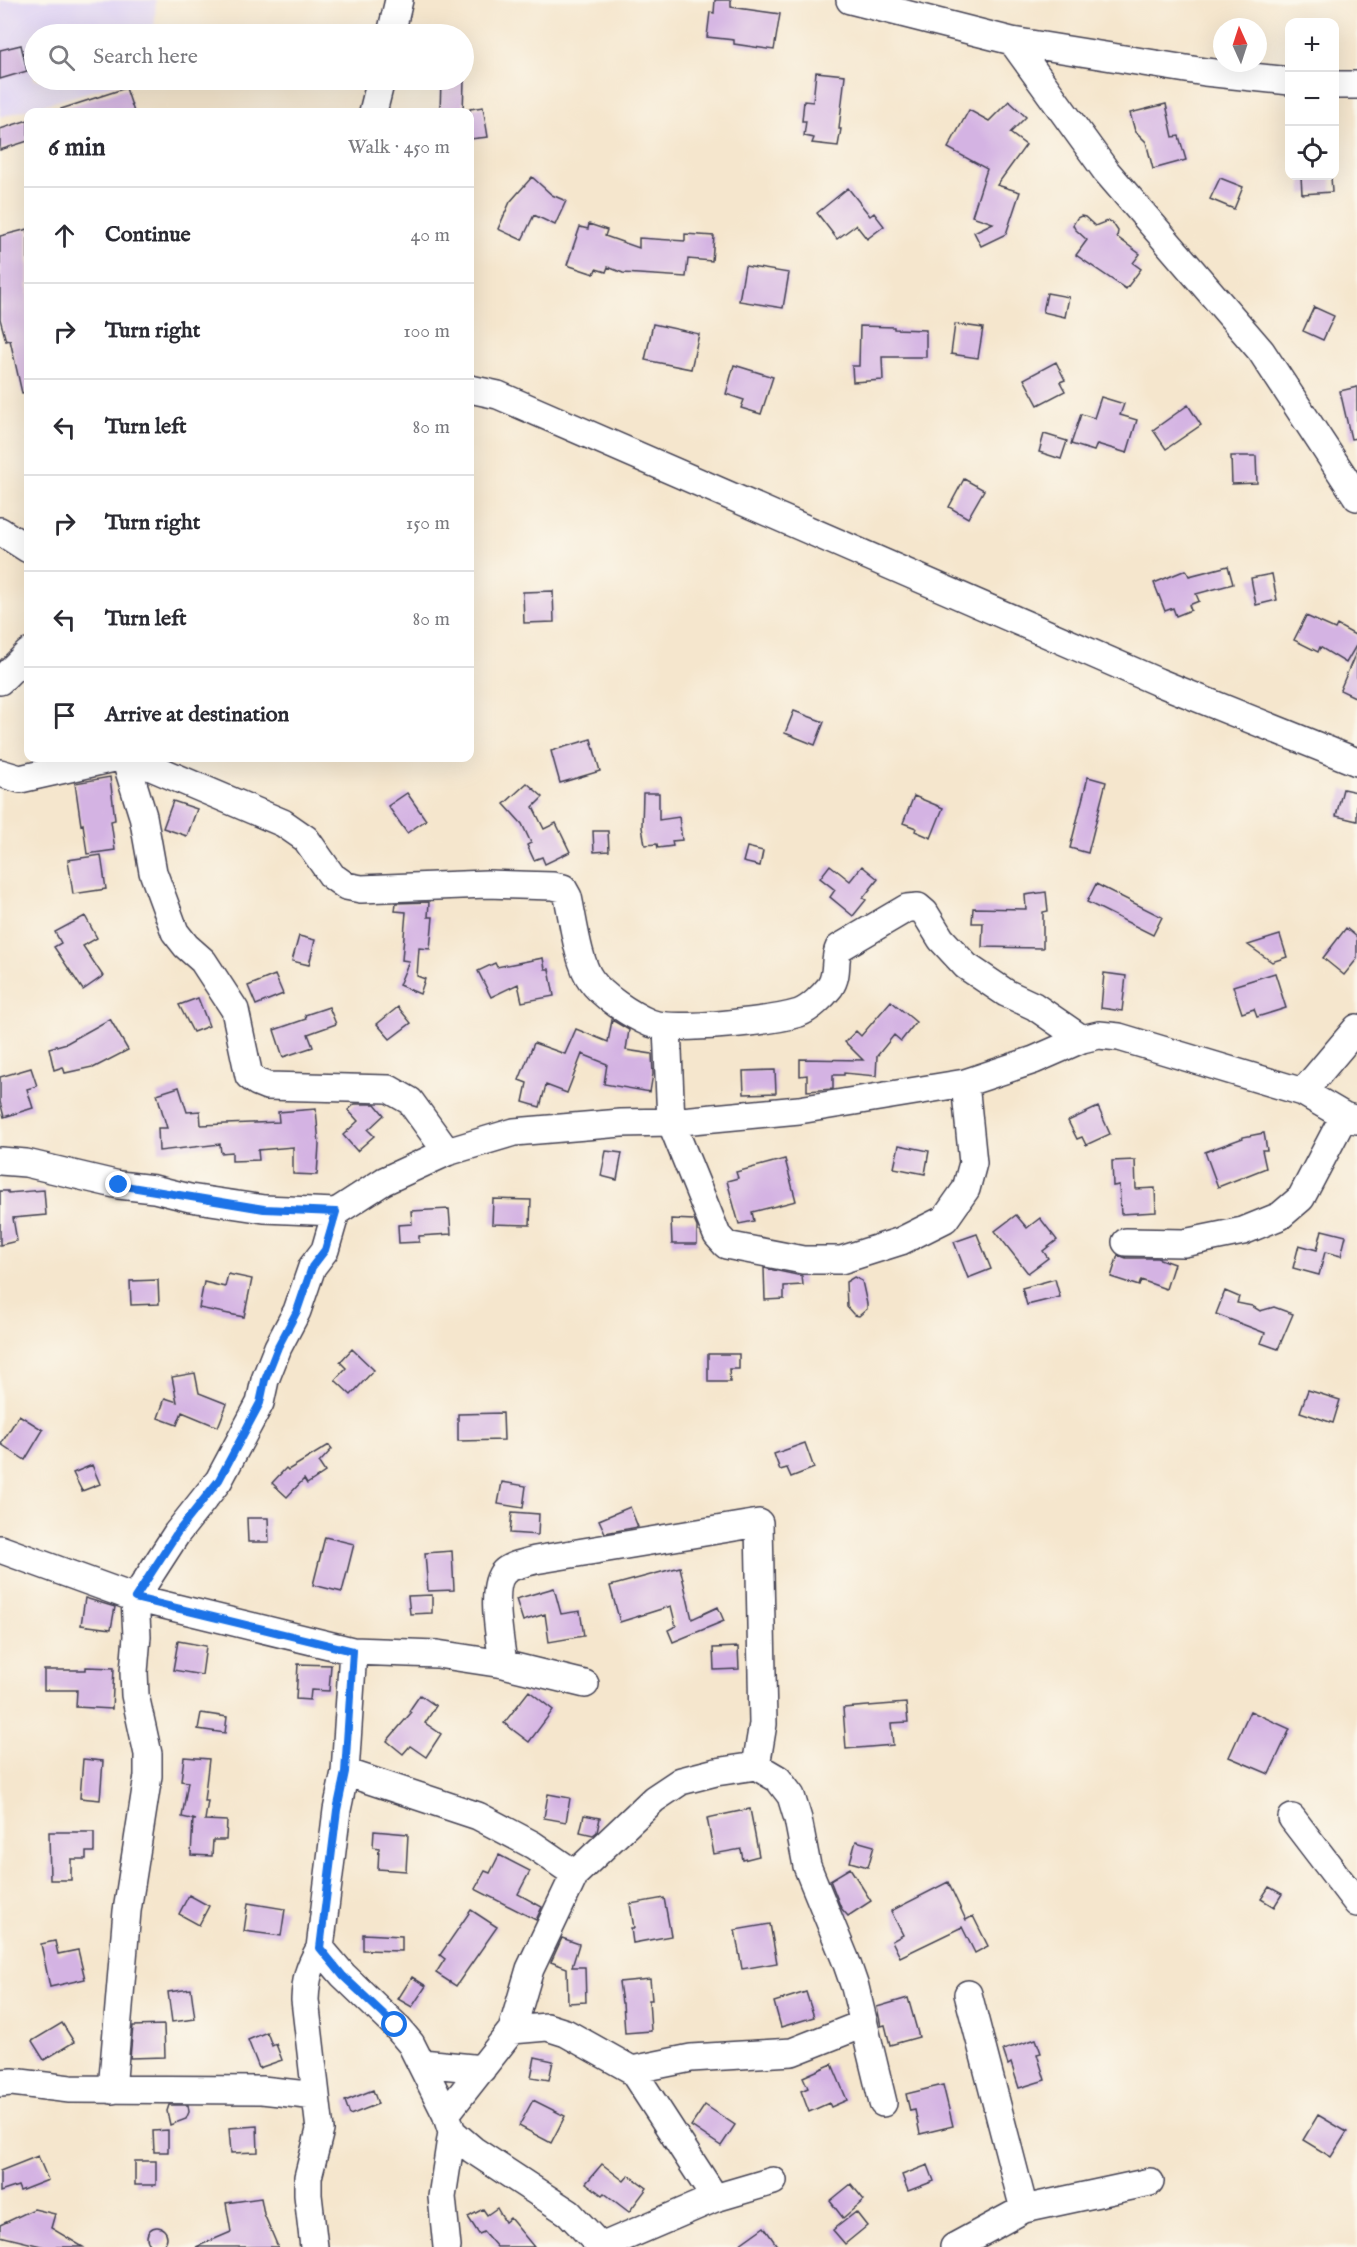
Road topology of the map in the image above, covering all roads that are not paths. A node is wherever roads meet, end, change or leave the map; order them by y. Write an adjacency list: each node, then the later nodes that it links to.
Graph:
1 (399, 0): 3 (street)
2 (850, 0): 4 (street)
3 (393, 24)
4 (1012, 41): 5 (street); 11 (street)
5 (1285, 80)
6 (1339, 85): 7 (street)
7 (1357, 86)
8 (378, 90): 9 (street)
9 (374, 108)
10 (474, 390): 19 (street)
11 (1357, 497)
12 (0, 531): 13 (street)
13 (24, 546)
14 (24, 657): 15 (street)
15 (0, 681)
16 (96, 762): 20 (street)
17 (126, 762): 28 (street)
18 (139, 762): 21 (street)
19 (1357, 762)
20 (0, 773)
21 (667, 1027): 23 (street); 27 (street)
22 (1357, 1028): 25 (street)
23 (1082, 1039): 24 (street); 25 (street)
24 (965, 1083): 27 (street); 27 (street)
25 (1303, 1092): 26 (street)
26 (1351, 1118): 31 (street)
27 (671, 1122): 28 (street)
28 (447, 1152): 30 (street)
29 (0, 1161): 30 (street)
30 (336, 1212): 33 (street)
31 (1126, 1242)
32 (0, 1549): 33 (street)
33 (135, 1598): 34 (street); 50 (street)
34 (353, 1651): 35 (street); 38 (street)
35 (503, 1664): 36 (street); 37 (street)
36 (585, 1684)
37 (756, 1766): 40 (street); 44 (street)
38 (345, 1772): 40 (street); 42 (street)
39 (1292, 1818): 41 (street)
40 (574, 1874): 45 (street)
41 (1357, 1903)
42 (320, 1948): 46 (street); 51 (street)
43 (968, 1994): 57 (street)
44 (863, 2024): 48 (street); 52 (street)
45 (512, 2030): 47 (street); 48 (street)
46 (422, 2063): 47 (street); 53 (street)
47 (482, 2068): 53 (street)
48 (632, 2070): 56 (street)
49 (0, 2083): 50 (street)
50 (112, 2090): 51 (street)
51 (316, 2096): 58 (street)
52 (883, 2103)
53 (449, 2123): 59 (street); 60 (street)
54 (772, 2181): 56 (street)
55 (1150, 2182): 57 (street)
56 (715, 2198): 60 (street)
57 (1024, 2209): 61 (street)
58 (314, 2247)
59 (447, 2247)
60 (601, 2247)
61 (954, 2247)

